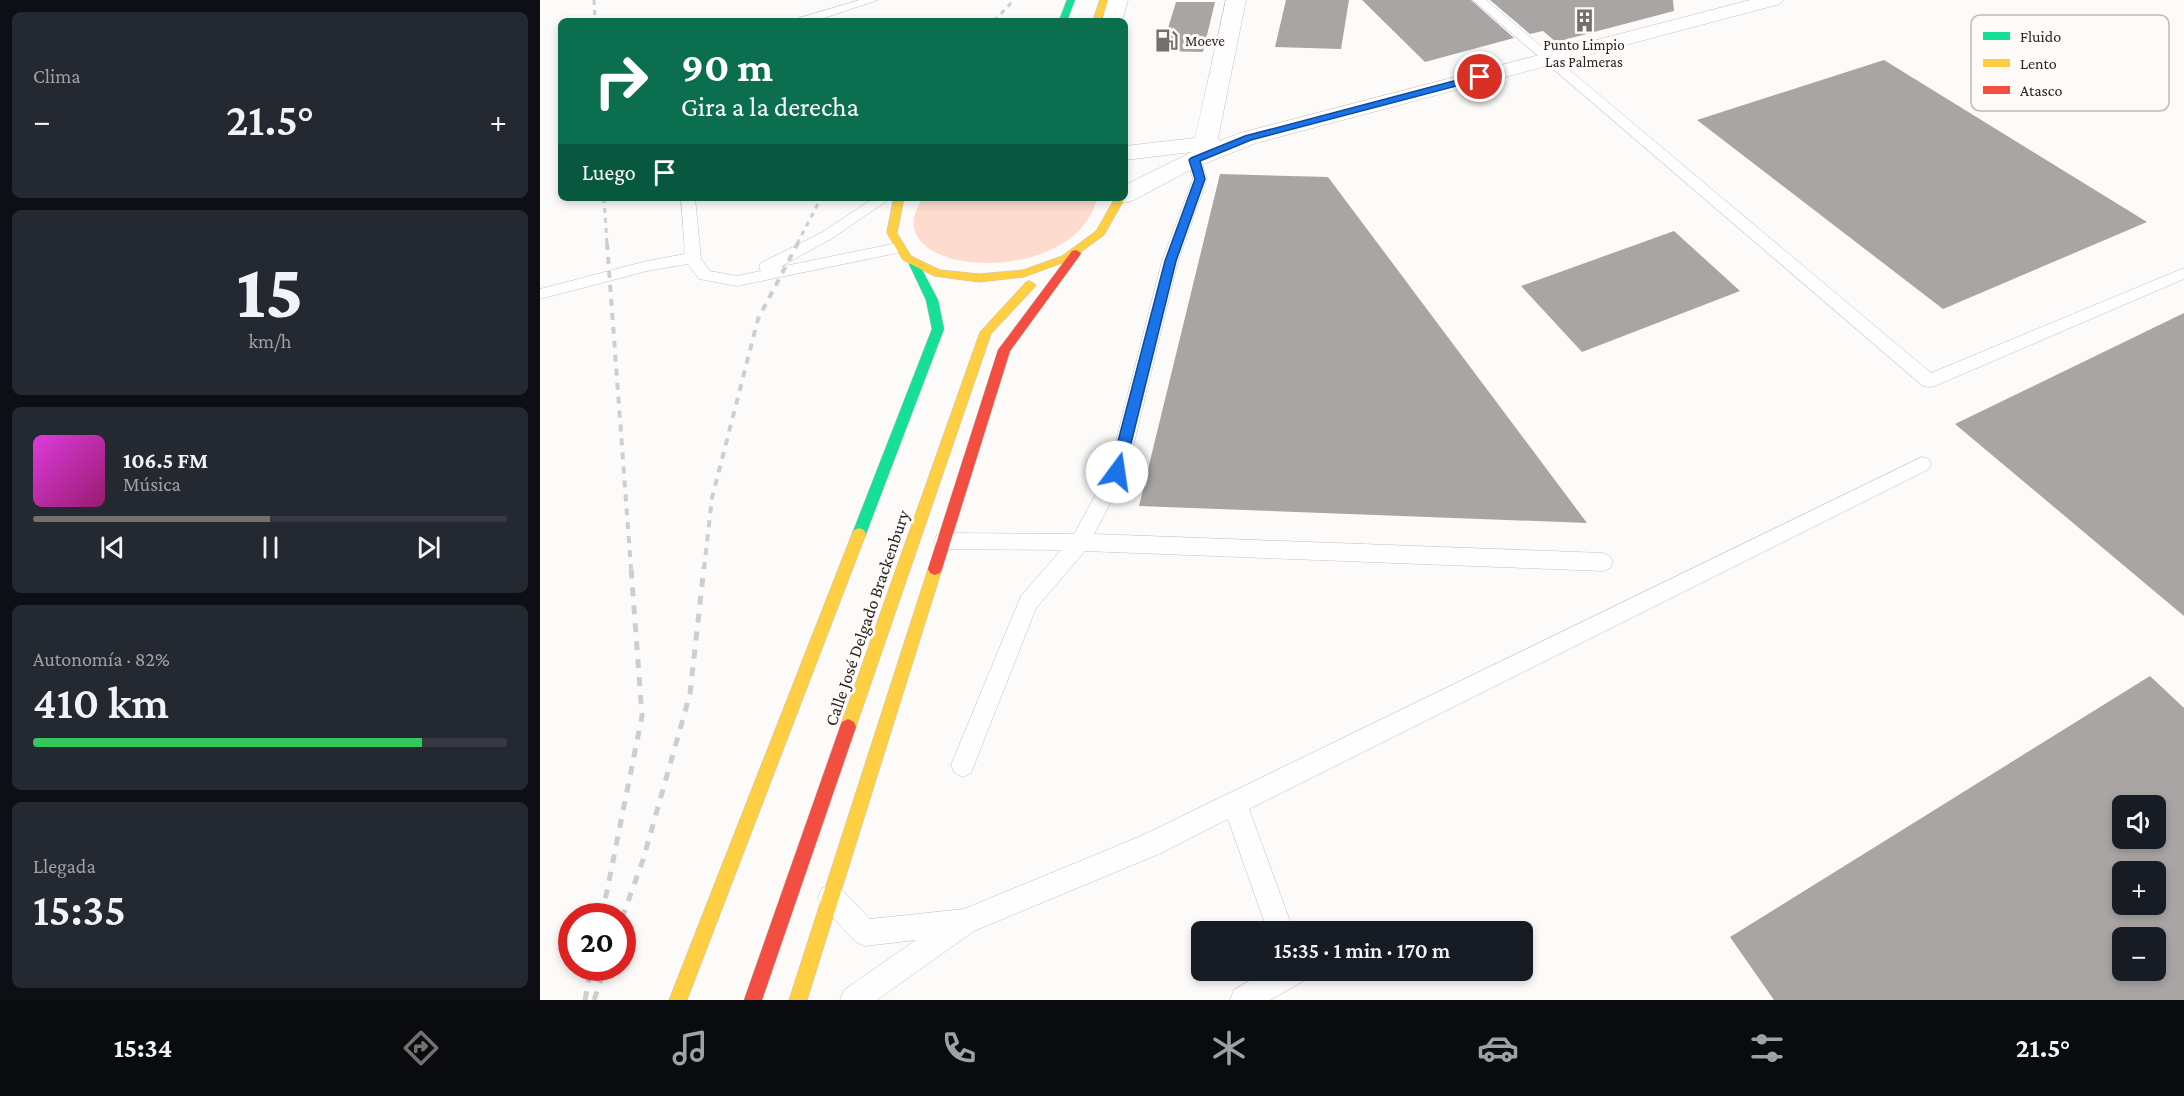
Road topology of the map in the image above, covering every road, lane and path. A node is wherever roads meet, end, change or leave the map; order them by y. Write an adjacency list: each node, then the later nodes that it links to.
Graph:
1 (872, 0): 8 (lane)
2 (1071, 0): 9 (main road)
3 (1104, 0): 10 (main road)
4 (1118, 0): 11 (street)
5 (1236, 0): 13 (street)
6 (1479, 0): 12 (lane)
7 (1757, 2): 12 (street)
8 (813, 18)
9 (1064, 18)
10 (1098, 18)
11 (1113, 18)
12 (1549, 59): 13 (street); 25 (lane)
13 (1200, 152): 14 (street); 15 (street); 30 (lane)
14 (1128, 153)
15 (1128, 193)
16 (688, 201): 22 (lane)
17 (879, 201): 26 (lane)
18 (898, 201): 20 (main road)
19 (1119, 201): 21 (main road)
20 (897, 248): 23 (main road); 26 (lane)
21 (1076, 253): 24 (main road); 29 (main road)
22 (693, 258): 26 (lane); 27 (lane)
23 (914, 264): 24 (main road); 38 (main road, Calle José Delgado Brackenbury)
24 (1047, 267): 39 (main road, Calle José Delgado Brackenbury)
25 (2184, 273)
26 (737, 281)
27 (540, 294)
28 (1922, 464): 33 (lane)
29 (944, 541): 30 (lane); 34 (main road)
30 (1080, 542): 31 (lane); 32 (lane)
31 (1603, 562)
32 (963, 765)
33 (1235, 803): 35 (lane); 36 (lane)
34 (831, 897): 36 (lane); 40 (main road)
35 (1277, 921)
36 (965, 922): 41 (lane)
37 (1276, 981): 42 (lane)
38 (678, 1000)
39 (753, 1000)
40 (798, 1000)
41 (854, 1000)
42 (1244, 1000)

